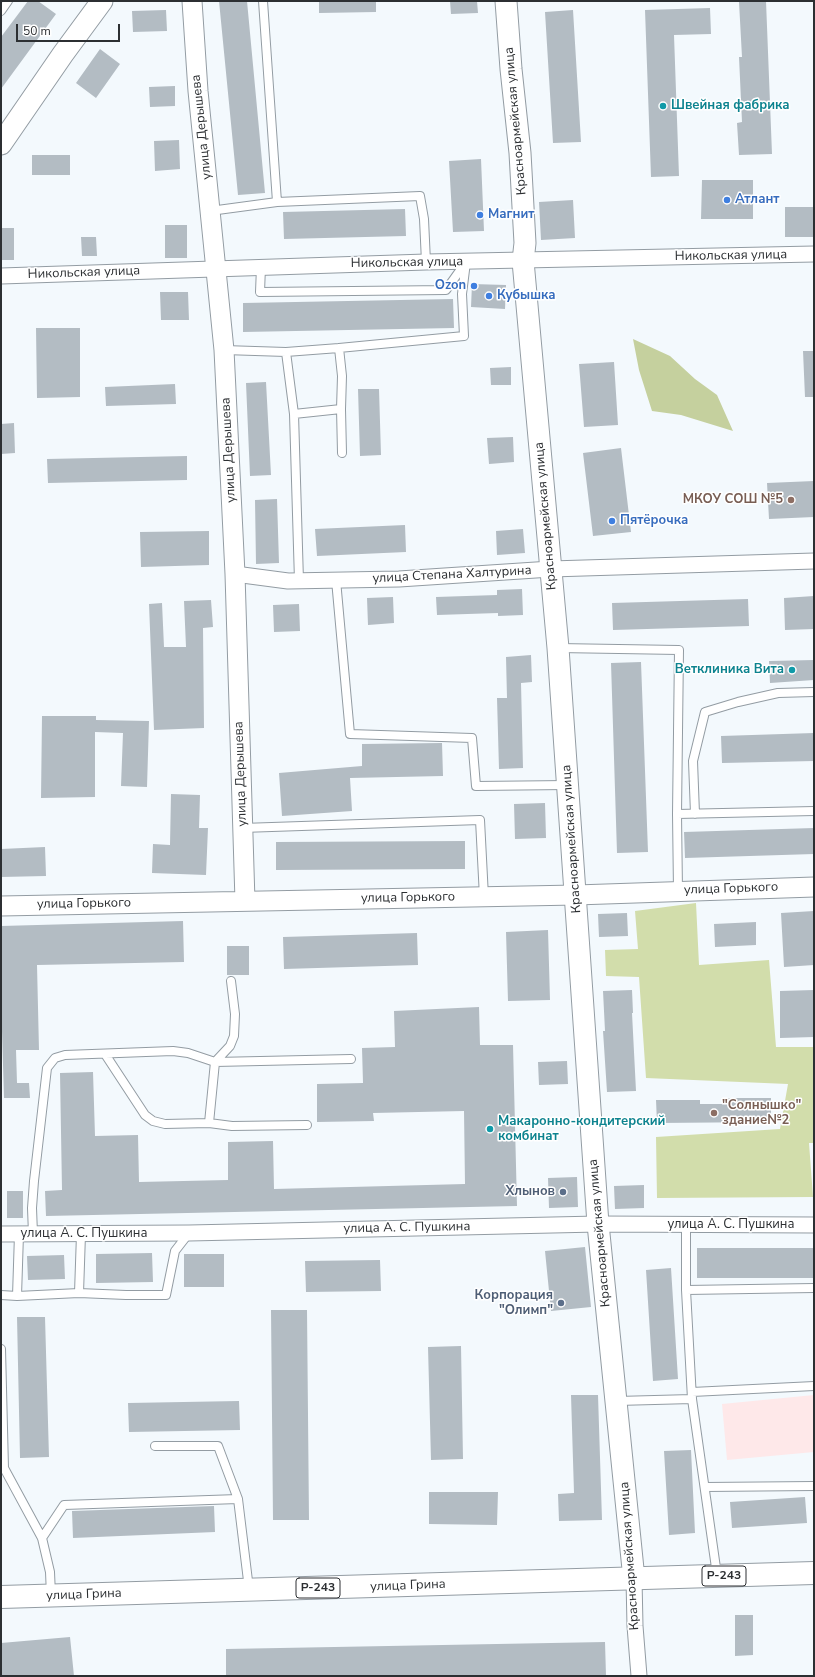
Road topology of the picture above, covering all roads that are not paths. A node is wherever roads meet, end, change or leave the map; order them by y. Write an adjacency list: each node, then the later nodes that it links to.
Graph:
1 (8, 1): 6 (lane)
2 (102, 1): 7 (main road)
3 (192, 1): 9 (street, улица Дерышева)
4 (262, 1): 8 (lane)
5 (506, 1): 11 (main road, Красноармейская улица)
6 (1, 11)
7 (1, 144)
8 (277, 202): 9 (lane); 12 (lane)
9 (210, 211): 15 (street, улица Дерышева)
10 (814, 254): 11 (street, Никольская улица)
11 (523, 261): 13 (street, Никольская улица); 24 (main road, Красноармейская улица)
12 (426, 262): 13 (street, Никольская улица); 14 (street, Никольская улица)
13 (466, 262): 14 (lane); 17 (lane)
14 (261, 267): 15 (street, Никольская улица)
15 (216, 269): 16 (street, Никольская улица); 18 (street, улица Дерышева)
16 (1, 276)
17 (339, 348): 19 (lane); 20 (lane)
18 (224, 350): 19 (lane); 25 (street, улица Дерышева)
19 (286, 352): 21 (lane)
20 (341, 409): 21 (lane); 22 (lane)
21 (294, 414): 27 (lane)
22 (342, 453)
23 (814, 561): 24 (street, улица Степана Халтурина)
24 (551, 569): 26 (street, улица Степана Халтурина); 28 (main road, Красноармейская улица)
25 (235, 574): 27 (street, улица Степана Халтурина); 34 (street, улица Дерышева)
26 (336, 580): 27 (street, улица Степана Халтурина); 30 (lane)
27 (300, 581)
28 (558, 648): 30 (main road, Красноармейская улица); 32 (lane)
29 (814, 692): 33 (lane)
30 (568, 785): 37 (main road, Красноармейская улица)
31 (814, 810): 33 (lane)
32 (677, 814): 33 (lane); 36 (lane)
33 (695, 814)
34 (242, 828): 38 (lane); 39 (street, улица Дерышева)
35 (814, 886): 36 (street, улица Горького)
36 (678, 891): 37 (street, улица Горького)
37 (576, 895): 38 (street, улица Горького); 47 (main road, Красноармейская улица)
38 (484, 896): 39 (street, улица Горького)
39 (245, 901): 40 (street, улица Горького)
40 (1, 906)
41 (230, 981): 44 (lane)
42 (105, 1054): 44 (lane); 45 (lane); 52 (lane)
43 (351, 1059): 44 (lane)
44 (215, 1062): 45 (lane)
45 (209, 1123): 46 (lane)
46 (308, 1125)
47 (598, 1224): 49 (street, улица А. С. Пушкина); 50 (street, улица А. С. Пушкина); 62 (main road, Красноармейская улица)
48 (814, 1225): 49 (street, улица А. С. Пушкина)
49 (686, 1226): 55 (lane)
50 (189, 1233): 53 (street, улица А. С. Пушкина); 56 (lane)
51 (1, 1234): 52 (street, улица А. С. Пушкина)
52 (26, 1234): 53 (street, улица А. С. Пушкина); 58 (lane)
53 (81, 1234): 56 (lane)
54 (814, 1288): 55 (lane)
55 (686, 1290): 61 (lane)
56 (79, 1293): 58 (lane)
57 (1, 1295): 58 (lane)
58 (17, 1296)
59 (1, 1349): 64 (lane)
60 (814, 1386): 61 (lane)
61 (692, 1396): 62 (lane); 66 (lane)
62 (616, 1401): 71 (main road, Красноармейская улица)
63 (155, 1446): 67 (lane)
64 (2, 1468): 68 (lane)
65 (814, 1486): 66 (lane)
66 (705, 1487): 70 (lane)
67 (238, 1499): 68 (lane); 72 (lane)
68 (42, 1538): 73 (lane)
69 (814, 1573): 70 (highway, улица Грина / Р-243)
70 (717, 1576): 71 (highway, улица Грина / Р-243)
71 (634, 1579): 72 (highway, улица Грина / Р-243); 75 (street, Красноармейская улица)
72 (249, 1590): 73 (highway, улица Грина / Р-243)
73 (51, 1596): 74 (highway, улица Грина / Р-243)
74 (1, 1597)
75 (639, 1676)

